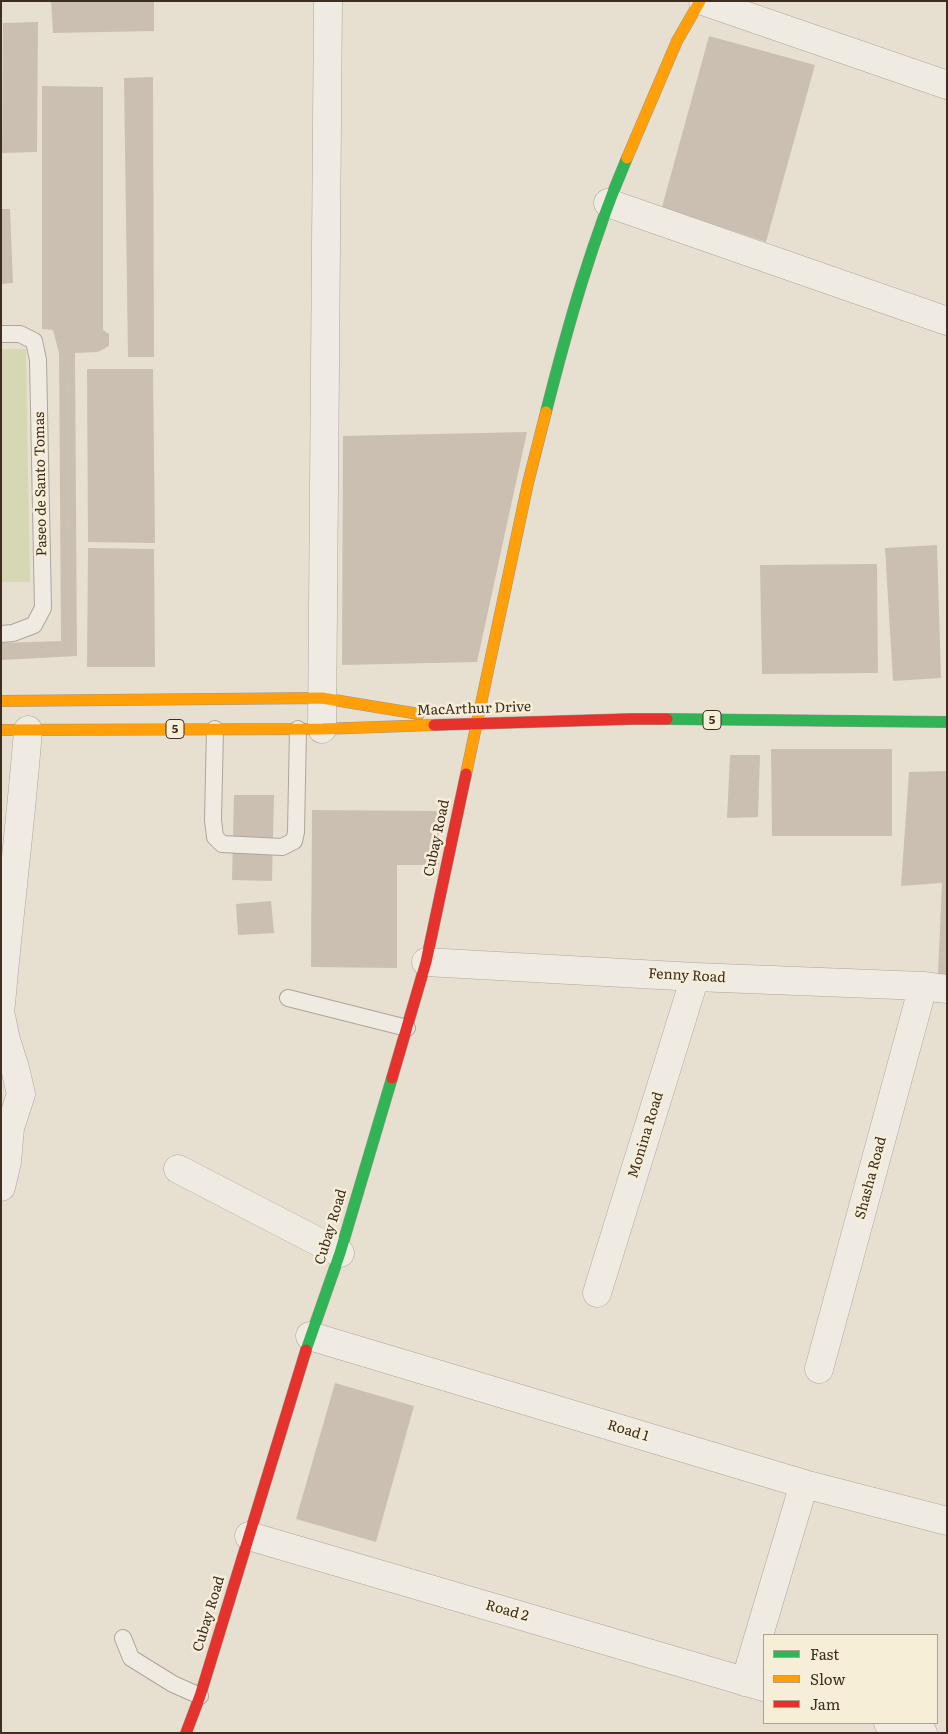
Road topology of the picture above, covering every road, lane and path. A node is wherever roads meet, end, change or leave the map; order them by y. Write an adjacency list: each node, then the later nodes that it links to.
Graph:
1 (328, 1): 8 (street)
2 (701, 1): 3 (street); 4 (street, Cubay Road)
3 (947, 85)
4 (608, 203): 5 (street); 11 (street, Cubay Road)
5 (947, 321)
6 (1, 334): 7 (lane, Paseo de Santo Tomas)
7 (1, 634)
8 (322, 698): 9 (street); 11 (street); 13 (street)
9 (1, 701)
10 (947, 722): 11 (street, MacArthur Drive / 5)
11 (477, 723): 13 (street, MacArthur Drive / 5); 17 (street, Cubay Road)
12 (215, 729): 13 (street, MacArthur Drive / 5); 13 (lane); 15 (street, MacArthur Drive / 5)
13 (310, 729)
14 (1, 730): 15 (street, MacArthur Drive / 5)
15 (28, 730): 16 (street)
16 (5, 924): 21 (street)
17 (426, 962): 18 (street, Fenny Road); 23 (street, Cubay Road)
18 (695, 977): 19 (street, Fenny Road); 28 (street, Monina Road)
19 (935, 988): 30 (street, Shasha Road)
20 (288, 998): 23 (lane)
21 (1, 1004)
22 (1, 1016): 24 (street)
23 (407, 1028): 27 (street, Cubay Road)
24 (6, 1128): 26 (street)
25 (178, 1169): 27 (street)
26 (1, 1187)
27 (340, 1253): 29 (street, Cubay Road)
28 (597, 1293)
29 (310, 1336): 31 (street, Road 1); 33 (street, Cubay Road)
30 (820, 1369)
31 (804, 1484): 32 (street, Road 1); 34 (street)
32 (947, 1521)
33 (249, 1536): 37 (street, Road 2); 38 (street, Cubay Road)
34 (767, 1634)
35 (123, 1638): 38 (lane)
36 (763, 1651): 37 (street)
37 (755, 1684)
38 (200, 1696): 40 (street, Cubay Road)
39 (892, 1724): 41 (street)
40 (186, 1733)
41 (923, 1733)

